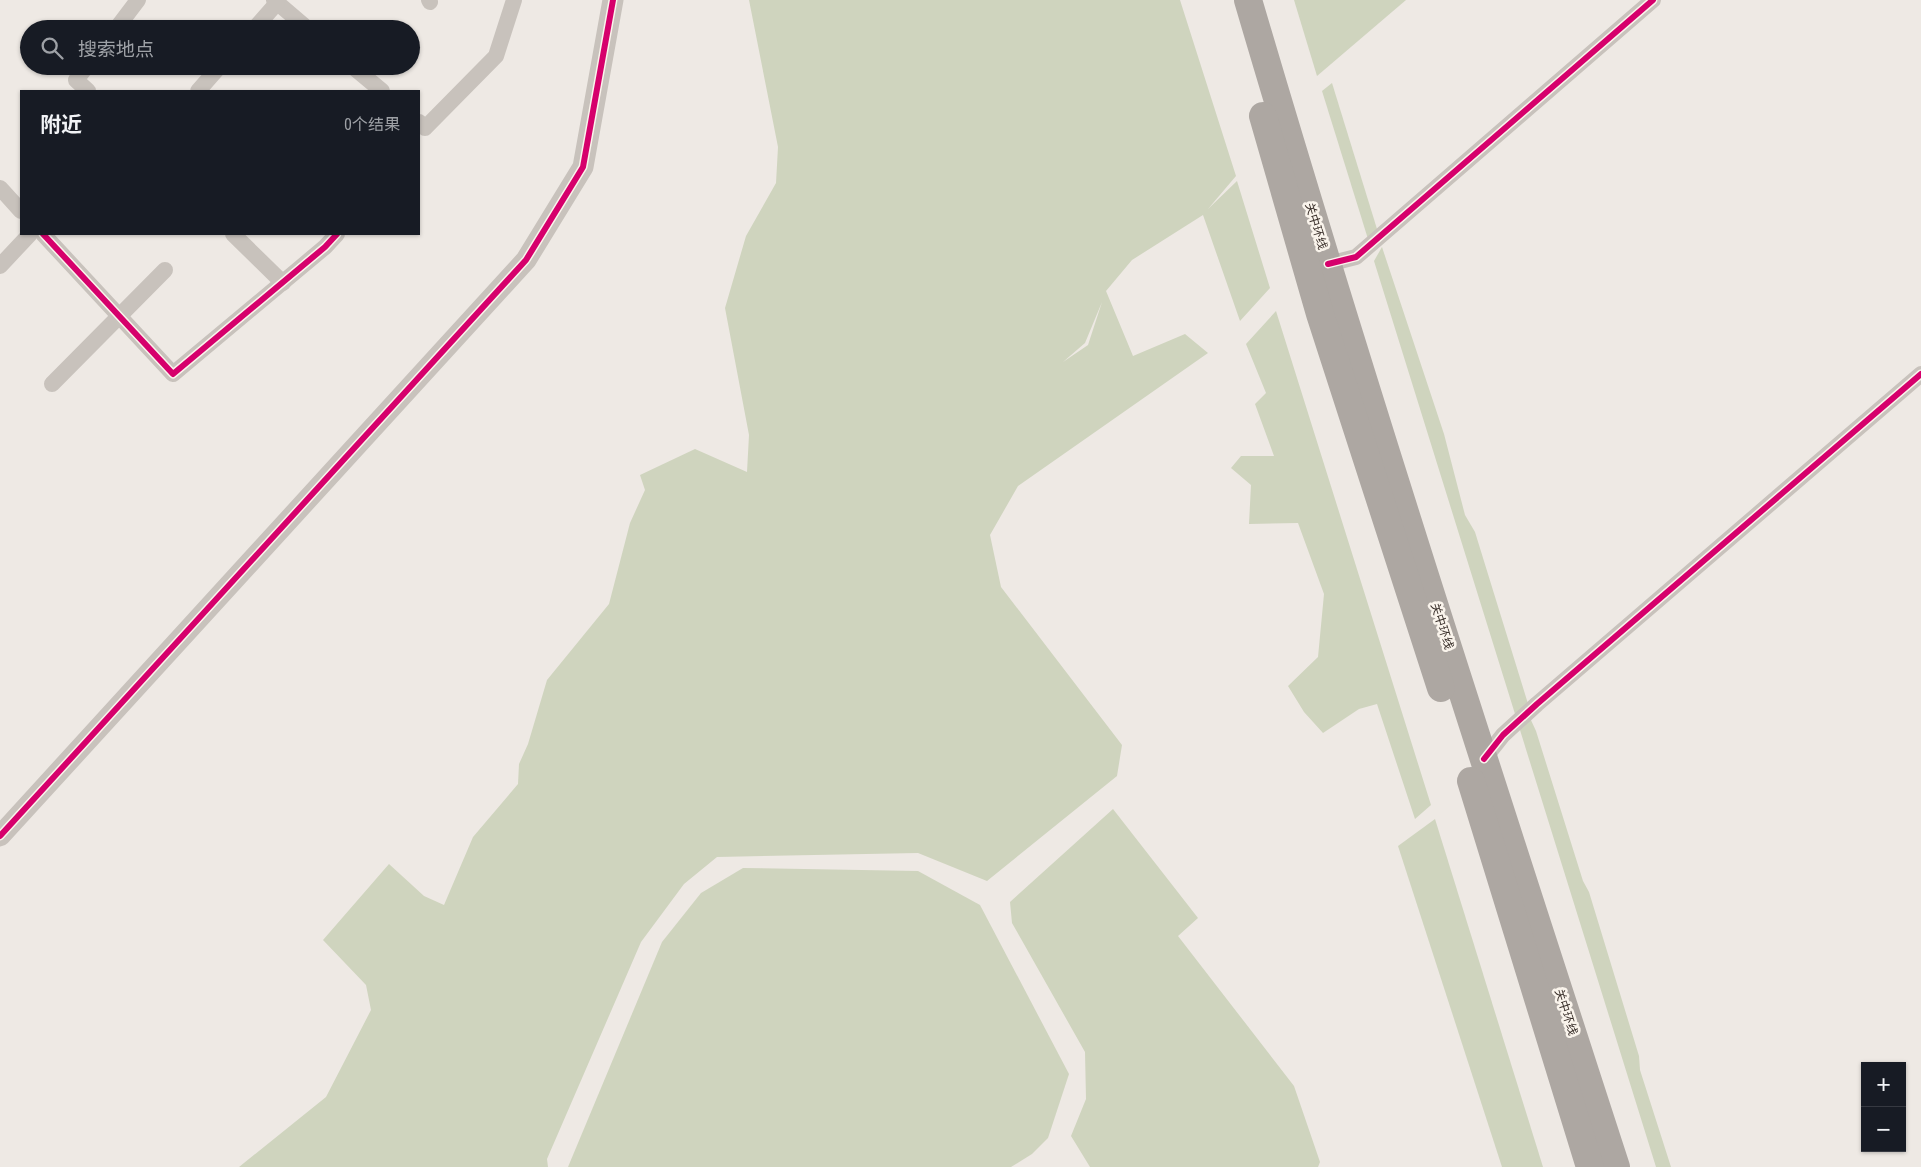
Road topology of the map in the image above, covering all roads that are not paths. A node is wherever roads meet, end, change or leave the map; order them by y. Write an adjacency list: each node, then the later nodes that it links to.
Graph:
1 (138, 0): 8 (street)
2 (514, 0): 18 (street)
3 (613, 0): 33 (street)
4 (1229, 0): 14 (highway)
5 (1248, 0): 14 (highway)
6 (1653, 0): 25 (street)
7 (276, 1): 9 (street); 10 (street)
8 (123, 20)
9 (261, 20)
10 (298, 20)
11 (80, 75): 15 (street)
12 (212, 75): 16 (street)
13 (363, 75): 17 (street)
14 (1264, 86): 25 (highway, 关中环线); 34 (highway, 关中环线)
15 (87, 90)
16 (199, 90)
17 (381, 90)
18 (421, 129)
19 (0, 188): 20 (street)
20 (20, 210)
21 (29, 235): 26 (street)
22 (43, 235): 29 (street)
23 (234, 235): 28 (street)
24 (336, 235): 28 (street)
25 (1328, 264): 32 (highway, 关中环线)
26 (0, 266)
27 (165, 270): 29 (street)
28 (283, 283): 29 (street)
29 (119, 316): 31 (street)
30 (1921, 374): 32 (street)
31 (52, 384)
32 (1484, 759): 35 (highway, 关中环线)
33 (0, 836)
34 (1590, 1167)
35 (1616, 1167)

